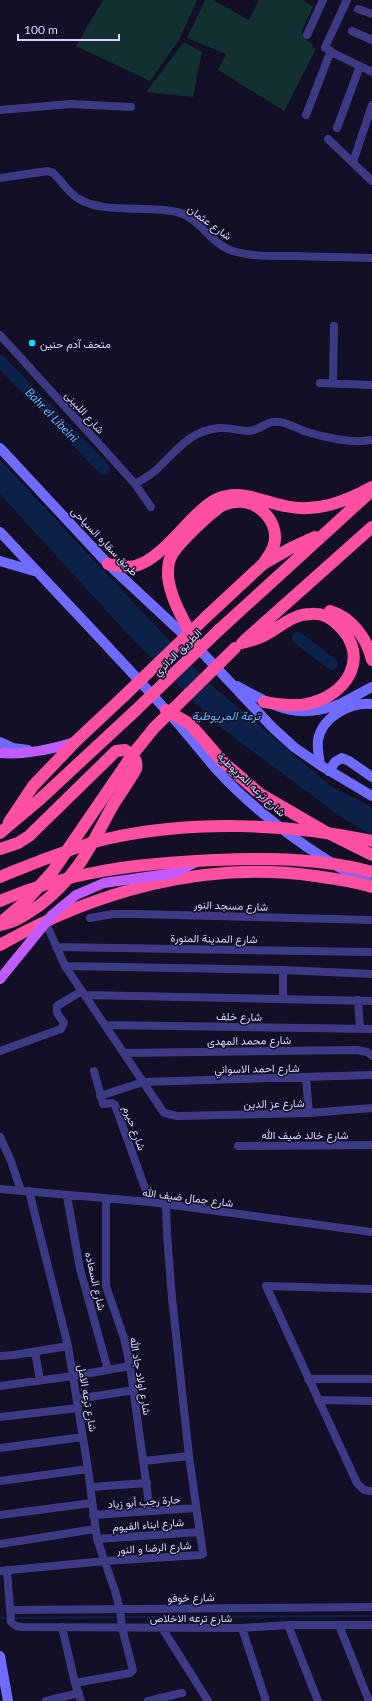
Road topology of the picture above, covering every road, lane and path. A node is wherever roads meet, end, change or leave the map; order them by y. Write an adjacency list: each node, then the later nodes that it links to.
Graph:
1 (323, 0): 6 (street)
2 (347, 0): 8 (street)
3 (358, 9): 4 (street)
4 (372, 14)
5 (352, 31): 7 (street)
6 (307, 35)
7 (372, 40)
8 (330, 52): 9 (street); 14 (street)
9 (360, 66): 10 (street); 15 (street)
10 (372, 72)
11 (372, 105): 17 (street)
12 (132, 107): 13 (street)
13 (0, 110)
14 (306, 115)
15 (337, 128)
16 (328, 139): 17 (street)
17 (352, 162): 19 (street)
18 (0, 178): 20 (street, شارع عثمان)
19 (372, 181)
20 (372, 258)
21 (334, 326): 24 (street)
22 (0, 335): 28 (street, شارع اللبينى)
23 (320, 383): 24 (street)
24 (333, 384): 25 (street)
25 (372, 385)
26 (372, 440): 28 (street)
27 (0, 448): 35 (main road, طريق سقاره السياحى)
28 (135, 484): 30 (street, شارع اللبينى)
29 (372, 488): 33 (highway, الطريق الدائري); 35 (highway)
30 (151, 507)
31 (372, 527): 39 (highway)
32 (0, 532): 37 (main road)
33 (325, 533): 36 (highway); 56 (highway, الطريق الدائري, bridge)
34 (0, 560): 37 (main road)
35 (108, 564): 40 (main road, طريق سقاره السياحى)
36 (263, 564): 40 (highway); 48 (highway, bridge)
37 (37, 572): 46 (main road, شارع ترعه المريوطية)
38 (300, 615): 39 (highway); 41 (highway); 44 (highway)
39 (239, 646): 51 (highway, bridge)
40 (197, 647): 42 (main road)
41 (372, 658)
42 (229, 682): 44 (main road); 52 (main road)
43 (372, 687): 44 (main road)
44 (264, 702)
45 (372, 704): 52 (main road)
46 (166, 710): 59 (highway); 63 (main road, شارع ترعه المريوطية)
47 (0, 742): 49 (main road)
48 (75, 742): 49 (main road); 56 (highway)
49 (42, 750): 50 (main road)
50 (0, 753)
51 (133, 754): 58 (highway); 69 (highway); 69 (highway)
52 (320, 765): 53 (main road)
53 (329, 771): 54 (main road); 55 (main road)
54 (372, 777)
55 (372, 796)
56 (2, 831)
57 (372, 841): 62 (highway, bridge)
58 (0, 849)
59 (372, 855)
60 (199, 861): 61 (highway, bridge); 65 (highway, bridge); 76 (main road, bridge)
61 (372, 872)
62 (0, 877)
63 (372, 884)
64 (372, 887): 68 (highway)
65 (0, 901)
66 (90, 918): 67 (street, شارع مسجد النور)
67 (372, 920)
68 (45, 921): 70 (highway); 71 (street)
69 (0, 924)
70 (0, 945)
71 (56, 947): 72 (street, شارع المدينة المنورة); 73 (street)
72 (372, 952)
73 (66, 966): 74 (street); 77 (street)
74 (283, 970): 75 (street); 78 (street)
75 (372, 974)
76 (0, 979)
77 (84, 993): 78 (street); 81 (street); 84 (street)
78 (283, 999): 79 (street)
79 (358, 1000): 80 (street); 82 (street)
80 (372, 1001)
81 (105, 1025): 82 (street, شارع خلف); 85 (street)
82 (360, 1028): 83 (street, شارع خلف)
83 (372, 1029)
84 (0, 1051)
85 (124, 1052): 86 (street, شارع محمد المهدى); 90 (street)
86 (372, 1056)
87 (94, 1071): 91 (street)
88 (372, 1075): 89 (street, شارع احمد الاسواني)
89 (306, 1078): 90 (street, شارع احمد الاسواني); 93 (street)
90 (143, 1082): 91 (street, شارع احمد الاسواني); 93 (street, شارع عز الدين)
91 (100, 1096): 101 (street, شارع حيرم)
92 (372, 1108): 93 (street, شارع عز الدين)
93 (309, 1113)
94 (0, 1137): 98 (street, شارع ترعه الامل)
95 (372, 1145): 96 (street, شارع خالد ضيف الله)
96 (238, 1146)
97 (0, 1189): 98 (street, شارع جمال ضيف الله)
98 (25, 1191): 99 (street, شارع جمال ضيف الله); 105 (street, شارع ترعه الامل)
99 (67, 1196): 100 (street, شارع جمال ضيف الله); 109 (street, شارع السعاده)
100 (106, 1199): 101 (street, شارع جمال ضيف الله); 108 (street, شارع اولاد جاد الله)
101 (150, 1202): 102 (street, شارع جمال ضيف الله)
102 (166, 1205): 103 (street, شارع جمال ضيف الله); 123 (street)
103 (372, 1232)
104 (372, 1289): 111 (street)
105 (68, 1346): 106 (street); 110 (street, شارع ترعه الامل)
106 (35, 1352): 107 (street); 113 (street)
107 (0, 1356)
108 (130, 1366): 109 (street); 115 (street, شارع اولاد جاد الله)
109 (108, 1370): 110 (street)
110 (73, 1376): 113 (street); 116 (street, شارع ترعه الامل)
111 (308, 1379): 112 (street); 117 (street)
112 (372, 1379)
113 (40, 1380): 114 (street)
114 (0, 1386)
115 (134, 1390): 116 (street); 124 (street, شارع اولاد جاد الله)
116 (77, 1398): 119 (street, شارع ترعه الامل)
117 (318, 1400): 118 (street); 129 (street)
118 (372, 1401)
119 (78, 1408): 120 (street); 121 (street, شارع ترعه الامل)
120 (0, 1417)
121 (83, 1438): 122 (street); 125 (street, شارع ترعه الامل)
122 (0, 1448)
123 (189, 1456): 124 (street); 131 (street)
124 (144, 1461): 127 (street, شارع اولاد جاد الله)
125 (88, 1469): 126 (street); 128 (street, شارع ترعه الامل)
126 (0, 1481)
127 (147, 1483): 128 (street); 132 (street, شارع اولاد جاد الله)
128 (91, 1487): 130 (street, شارع ترعه الامل)
129 (370, 1491)
130 (92, 1503): 133 (street); 134 (street, شارع ترعه الامل)
131 (196, 1508): 132 (street, حارة رجب أبو زياد); 136 (street)
132 (150, 1510): 134 (street, حارة رجب أبو زياد)
133 (0, 1515)
134 (93, 1516): 135 (street, شارع ترعه الامل)
135 (95, 1529): 137 (street, شارع ترعه الامل); 138 (street)
136 (200, 1532): 137 (street, شارع ابناء الفيوم); 139 (street, شارع الرضا و النور)
137 (98, 1539): 139 (street, شارع ترعه الامل)
138 (0, 1544)
139 (105, 1561): 140 (street, شارع الرضا و النور); 142 (street, شارع ترعه الامل)
140 (3, 1570): 143 (street)
141 (372, 1607): 142 (street, شارع خوفو)
142 (120, 1609): 143 (street, شارع خوفو); 148 (street, شارع ترعه الامل)
143 (10, 1610): 147 (street, شارع ترعه الاخلاص)
144 (372, 1624): 146 (street, شارع ترعه الاخلاص)
145 (288, 1625): 146 (street, شارع ترعه الاخلاص); 150 (street, شارع ترعه الاخلاص); 160 (street)
146 (339, 1625): 161 (street)
147 (62, 1627): 148 (street, شارع ترعه الاخلاص); 152 (street)
148 (122, 1628): 149 (street, شارع ترعه الاخلاص); 152 (street, شارع ترعه الامل)
149 (162, 1628): 150 (street, شارع ترعه الاخلاص); 158 (street)
150 (242, 1628): 159 (street)
151 (0, 1656): 155 (main road)
152 (75, 1683): 154 (street)
153 (182, 1693): 157 (street)
154 (80, 1697): 156 (street)
155 (8, 1701)
156 (46, 1701)
157 (148, 1701)
158 (208, 1701)
159 (266, 1701)
160 (318, 1701)
161 (369, 1701)

